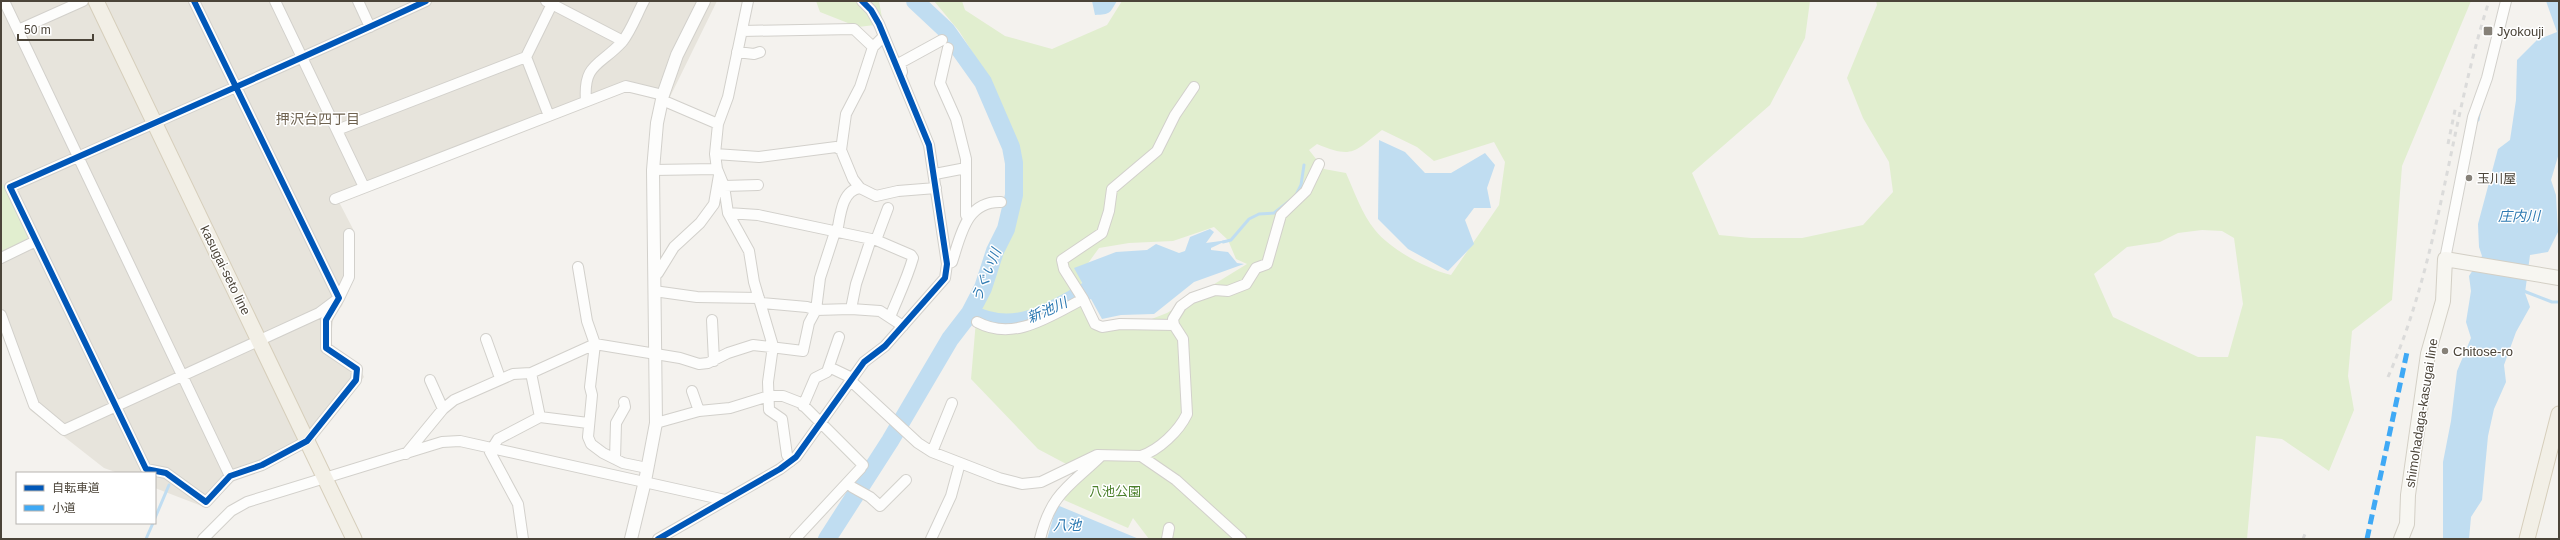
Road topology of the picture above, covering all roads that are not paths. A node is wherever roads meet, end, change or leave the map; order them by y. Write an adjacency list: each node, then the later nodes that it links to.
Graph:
1 (4, 1): 15 (street)
2 (83, 1): 15 (street)
3 (96, 1): 30 (main road, kasugai-seto line)
4 (194, 1): 25 (street)
5 (275, 1): 22 (street)
6 (358, 1): 14 (street)
7 (426, 1): 14 (street)
8 (644, 1): 18 (street)
9 (704, 1): 27 (street)
10 (748, 1): 16 (street)
11 (862, 1): 17 (street)
12 (2506, 1): 56 (street)
13 (549, 3): 18 (street); 23 (street)
14 (370, 27): 22 (street)
15 (18, 30): 35 (street)
16 (742, 31): 19 (street); 20 (street)
17 (884, 36): 19 (street); 24 (street)
18 (623, 41): 28 (street)
19 (873, 47): 33 (street)
20 (737, 52): 21 (street); 31 (street)
21 (760, 52)
22 (302, 57): 25 (street); 32 (street)
23 (526, 57): 29 (street); 32 (street)
24 (900, 75): 37 (street); 40 (street)
25 (236, 87): 30 (street); 62 (street)
26 (1194, 87): 63 (street)
27 (662, 98): 28 (street); 31 (street); 38 (street)
28 (586, 101): 29 (street)
29 (549, 116): 43 (street)
30 (155, 123): 35 (street); 75 (main road, kasugai-seto line)
31 (718, 124): 34 (street)
32 (336, 130): 43 (street)
33 (841, 150): 34 (street); 44 (street)
34 (715, 154): 39 (street)
35 (77, 157): 54 (street); 82 (street)
36 (1319, 164): 71 (street)
37 (966, 168): 40 (street); 50 (street)
38 (653, 170): 39 (street); 59 (street)
39 (718, 172): 42 (street); 59 (street)
40 (935, 174): 45 (street)
41 (758, 185): 42 (street)
42 (724, 186): 49 (street)
43 (364, 187): 46 (street)
44 (860, 188): 45 (street); 51 (street)
45 (936, 188): 57 (street)
46 (335, 199)
47 (1001, 202): 50 (street)
48 (888, 208): 53 (street)
49 (728, 213): 51 (street); 64 (street)
50 (968, 218): 57 (street)
51 (836, 232): 53 (street); 66 (street)
52 (349, 234): 62 (street)
53 (873, 239): 65 (street); 68 (street)
54 (36, 241): 55 (street); 90 (street)
55 (1, 258)
56 (2445, 259): 60 (main road); 126 (main road, shimohadaga-kasugai line)
57 (948, 264): 72 (street)
58 (578, 267): 76 (street)
59 (654, 276): 61 (street)
60 (2559, 278)
61 (654, 291): 64 (street); 78 (street)
62 (339, 298): 75 (street); 99 (street)
63 (1083, 299): 70 (street); 71 (street)
64 (760, 300): 66 (street); 77 (street)
65 (852, 308): 66 (street); 68 (street)
66 (816, 310): 77 (street)
67 (1, 315): 90 (street)
68 (890, 317): 72 (street)
69 (712, 320): 79 (street)
70 (977, 322)
71 (1174, 325): 104 (street)
72 (903, 326): 85 (street)
73 (839, 337): 80 (street)
74 (486, 339): 83 (street)
75 (259, 340): 82 (street); 99 (main road, kasugai-seto line)
76 (595, 344): 78 (street); 81 (street); 96 (street)
77 (774, 346): 79 (street); 87 (street)
78 (654, 355): 79 (street); 97 (street)
79 (714, 361)
80 (829, 367): 85 (street); 91 (street)
81 (531, 372): 83 (street); 95 (street)
82 (182, 376): 90 (street); 109 (street)
83 (500, 378): 92 (street)
84 (430, 380): 92 (street)
85 (852, 380): 98 (street); 101 (street)
86 (692, 391): 93 (street)
87 (769, 396): 91 (street); 93 (street); 106 (street)
88 (624, 402): 105 (street)
89 (952, 403): 101 (street)
90 (115, 406): 109 (street)
91 (803, 406): 98 (street)
92 (443, 409): 102 (street)
93 (698, 411): 97 (street)
94 (2559, 414): 127 (main road)
95 (540, 417): 96 (street); 100 (street)
96 (588, 423): 105 (street)
97 (656, 423): 108 (street)
98 (820, 424): 106 (street); 121 (street)
99 (307, 440): 109 (street); 110 (main road, kasugai-seto line)
100 (491, 447): 102 (street); 112 (street); 118 (street)
101 (932, 452): 107 (street)
102 (406, 454): 110 (street)
103 (1103, 455): 104 (street); 107 (street); 123 (street)
104 (1142, 456): 125 (street)
105 (615, 459): 108 (street)
106 (791, 461): 114 (street)
107 (960, 463): 122 (street)
108 (647, 468): 112 (street)
109 (230, 476)
110 (326, 479): 116 (street); 117 (main road, kasugai-seto line)
111 (906, 480): 113 (street)
112 (645, 481): 114 (street); 119 (street)
113 (852, 487)
114 (726, 500): 120 (street)
115 (1168, 528): 124 (street)
116 (203, 539)
117 (354, 539)
118 (523, 539)
119 (631, 539)
120 (658, 539)
121 (795, 539)
122 (931, 539)
123 (1040, 539)
124 (1167, 539)
125 (1241, 539)
126 (2401, 539)
127 (2527, 539)

